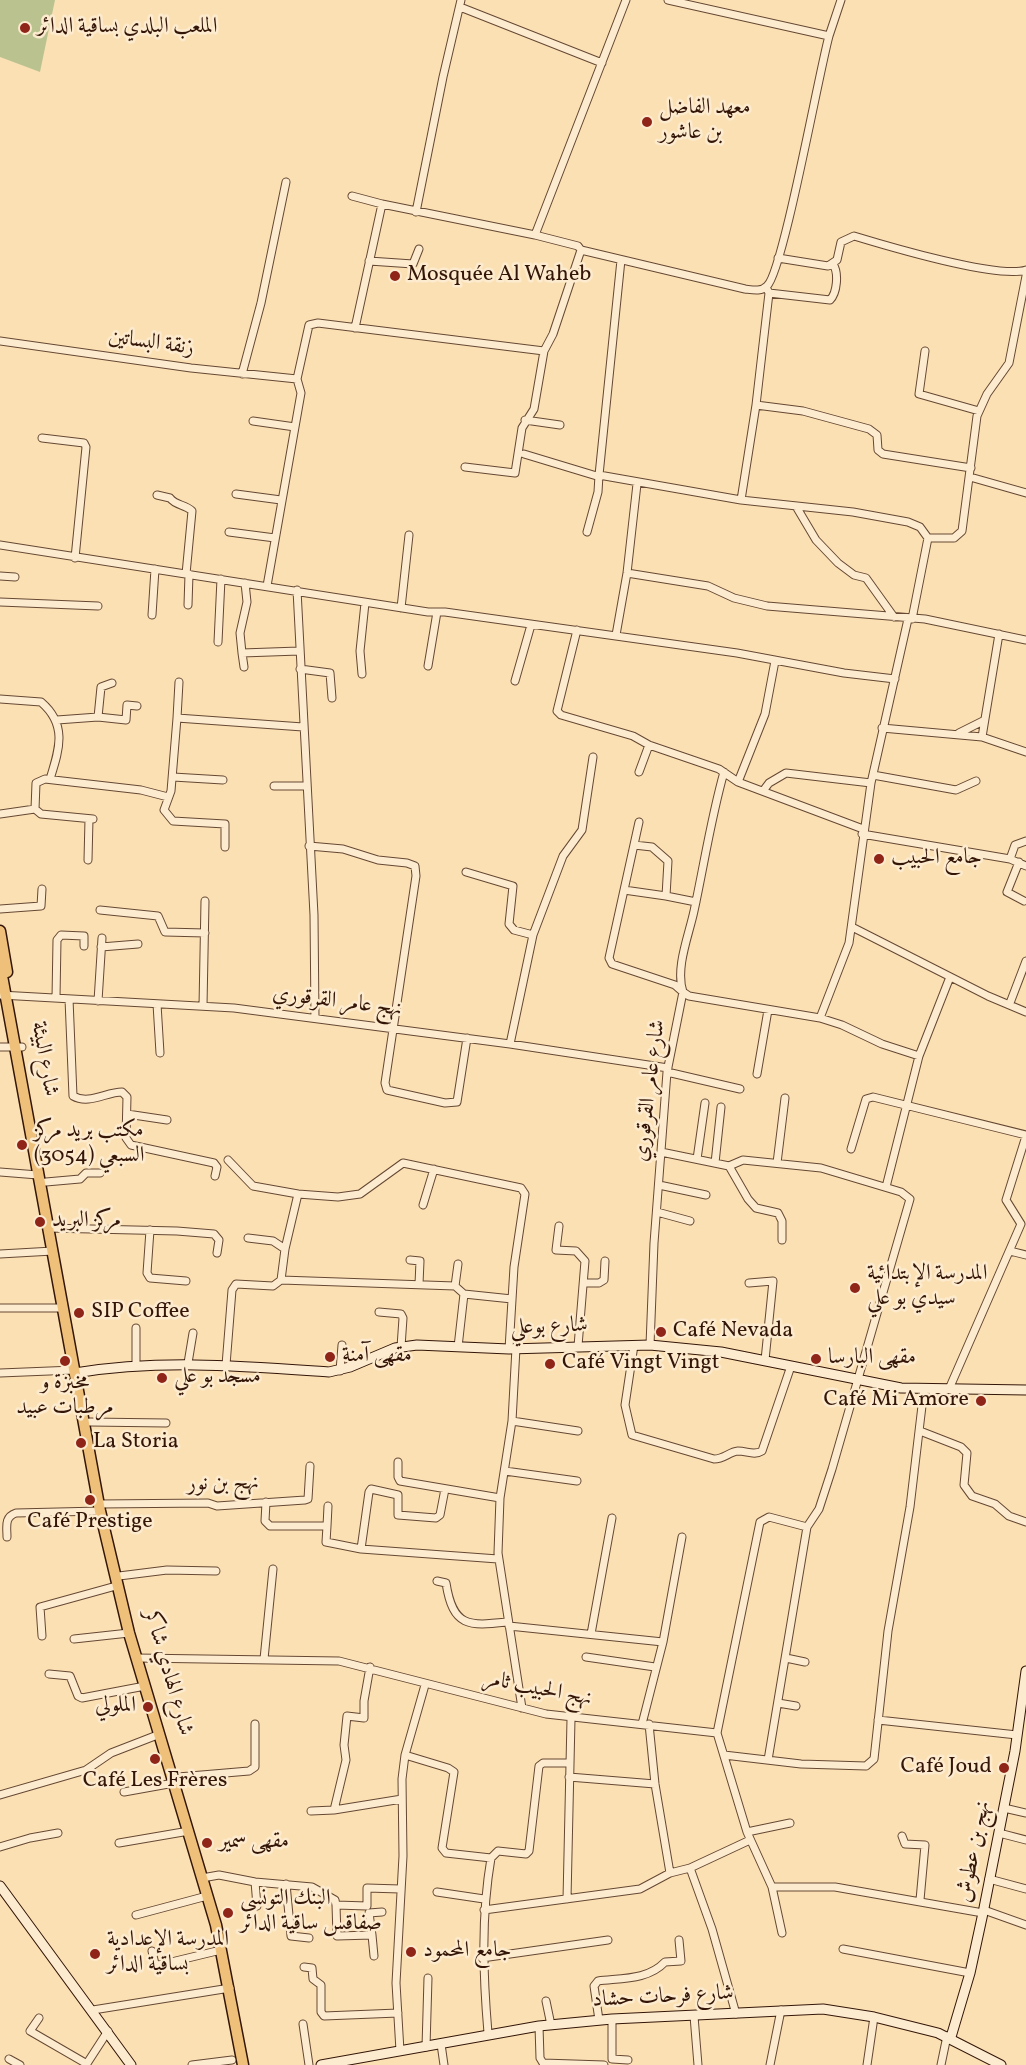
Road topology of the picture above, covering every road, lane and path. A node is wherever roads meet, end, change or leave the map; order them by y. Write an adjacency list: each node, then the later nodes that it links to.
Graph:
1 (627, 0): 6 (street)
2 (668, 0): 5 (street)
3 (841, 0): 5 (street)
4 (461, 3): 6 (street); 10 (street)
5 (829, 36): 14 (street)
6 (602, 63): 11 (street)
7 (286, 182): 26 (street)
8 (352, 196): 9 (street)
9 (382, 204): 10 (street); 16 (street)
10 (416, 212): 11 (street)
11 (535, 235): 13 (street)
12 (419, 249): 16 (street)
13 (581, 250): 15 (street); 24 (street)
14 (778, 258): 17 (street); 20 (street)
15 (621, 260): 20 (street); 38 (street)
16 (369, 261): 22 (street)
17 (833, 264): 18 (street); 20 (street)
18 (1026, 270)
19 (1026, 276): 21 (street)
20 (767, 290): 28 (street)
21 (1023, 316): 29 (street)
22 (355, 328): 24 (street); 27 (street)
23 (0, 341): 26 (street, زنقة البساتين)
24 (544, 351): 30 (street)
25 (925, 351): 29 (street)
26 (242, 374): 27 (street, زنقة البساتين)
27 (297, 379): 33 (street)
28 (756, 405): 37 (street); 45 (street)
29 (979, 411): 37 (street)
30 (525, 420): 32 (street); 36 (street)
31 (253, 421): 33 (street)
32 (560, 425)
33 (295, 427): 44 (street)
34 (42, 438): 53 (street)
35 (524, 453): 38 (street)
36 (465, 467)
37 (971, 468): 39 (street)
38 (599, 476): 40 (street); 47 (street)
39 (970, 477): 41 (street); 51 (street)
40 (637, 484): 45 (street); 55 (street)
41 (1026, 493)
42 (236, 494): 44 (street)
43 (157, 495): 56 (street)
44 (280, 500): 50 (street)
45 (741, 500): 46 (street)
46 (797, 508): 51 (street); 70 (street)
47 (587, 531)
48 (229, 532): 50 (street)
49 (410, 536): 67 (street)
50 (275, 538): 61 (street)
51 (928, 538): 71 (street)
52 (0, 545): 53 (street)
53 (75, 558): 54 (street)
54 (155, 569): 56 (street); 69 (street)
55 (627, 573): 70 (street); 75 (street)
56 (187, 574): 59 (street); 65 (street)
57 (0, 576): 58 (street)
58 (15, 577)
59 (221, 579): 60 (street); 77 (street)
60 (245, 583): 61 (street); 79 (street)
61 (267, 586): 62 (street)
62 (297, 590): 64 (street); 78 (street)
63 (0, 602): 66 (street)
64 (366, 603): 67 (street); 84 (street)
65 (188, 605)
66 (98, 606)
67 (401, 608): 68 (street)
68 (437, 612): 72 (street); 81 (street)
69 (152, 615)
70 (894, 617): 71 (street)
71 (910, 619): 74 (street); 85 (street)
72 (531, 624): 73 (street); 86 (street)
73 (577, 630): 75 (street); 100 (street)
74 (999, 634): 76 (street); 95 (street)
75 (616, 635): 80 (street)
76 (1026, 640)
77 (218, 642)
78 (299, 651): 79 (street); 83 (street)
79 (242, 653): 82 (street)
80 (775, 661): 85 (street); 110 (street)
81 (428, 666)
82 (244, 667)
83 (300, 669): 89 (street); 96 (street)
84 (362, 674)
85 (895, 679): 97 (street)
86 (515, 681)
87 (179, 682): 93 (street)
88 (112, 683): 92 (street)
89 (332, 698)
90 (0, 699): 94 (street)
91 (137, 706): 92 (street)
92 (98, 717): 94 (street)
93 (177, 718): 96 (street); 106 (street)
94 (57, 720): 107 (street)
95 (983, 721): 98 (street); 99 (street)
96 (303, 727): 113 (street)
97 (882, 728): 98 (street); 105 (street)
98 (958, 733): 99 (street)
99 (982, 737): 101 (street)
100 (649, 745): 103 (street); 104 (street)
101 (1026, 752)
102 (593, 757): 139 (street)
103 (639, 771)
104 (724, 772): 110 (street); 133 (street)
105 (873, 775): 109 (street); 111 (street)
106 (172, 777): 108 (street); 115 (street)
107 (50, 779): 115 (street); 116 (street)
108 (223, 780)
109 (976, 781)
110 (738, 782): 114 (street)
111 (871, 783): 114 (street); 119 (street)
112 (274, 786): 113 (street)
113 (306, 786): 122 (street)
114 (763, 791): 119 (street)
115 (168, 797): 123 (street)
116 (35, 809): 117 (street); 125 (street)
117 (0, 814)
118 (639, 822): 121 (street, شارع عامر القرقوري)
119 (863, 832): 124 (street); 136 (street)
120 (1026, 841): 124 (street)
121 (634, 845): 129 (street, شارع عامر القرقوري); 130 (street)
122 (309, 846): 157 (street); 159 (street)
123 (225, 847)
124 (1010, 859): 126 (street)
125 (88, 860)
126 (1022, 864): 132 (street)
127 (466, 872): 139 (street)
128 (42, 889): 134 (street)
129 (624, 890): 130 (street); 147 (street, شارع عامر القرقوري)
130 (666, 896): 133 (street)
131 (205, 901): 138 (street)
132 (1024, 901)
133 (696, 902): 147 (street)
134 (0, 909)
135 (100, 910): 138 (street)
136 (852, 927): 146 (street); 158 (street)
137 (0, 931): 148 (main road, شارع البيئة)
138 (205, 933): 154 (street)
139 (533, 936): 161 (street)
140 (102, 938): 143 (street)
141 (138, 944): 143 (street)
142 (84, 946): 149 (street)
143 (101, 947): 151 (street)
144 (1026, 961): 152 (street)
145 (0, 964): 148 (main road, شارع البيئة)
146 (950, 977): 152 (street); 165 (street)
147 (683, 992): 155 (street); 166 (street, شارع عامر القرقوري)
148 (6, 995): 149 (street, نهج عامر القرقوري); 163 (main road, شارع البيئة)
149 (56, 998): 150 (street, نهج عامر القرقوري)
150 (69, 999): 151 (street, نهج عامر القرقوري); 173 (street)
151 (98, 1001): 153 (street, نهج عامر القرقوري)
152 (1010, 1003): 156 (street)
153 (157, 1004): 154 (street, نهج عامر القرقوري); 164 (street)
154 (203, 1006): 157 (street, نهج عامر القرقوري)
155 (768, 1010): 158 (street); 167 (street)
156 (1026, 1011)
157 (315, 1018): 159 (street, نهج عامر القرقوري)
158 (820, 1018): 165 (street)
159 (394, 1028): 160 (street, نهج عامر القرقوري); 160 (street)
160 (467, 1038): 161 (street, نهج عامر القرقوري)
161 (510, 1044): 166 (street, نهج عامر القرقوري)
162 (0, 1047): 163 (street)
163 (18, 1047): 189 (main road, شارع البيئة)
164 (160, 1053)
165 (920, 1056): 171 (street)
166 (667, 1070): 168 (street, نهج عامر القرقوري); 177 (street, شارع عامر القرقوري)
167 (758, 1074)
168 (740, 1089)
169 (785, 1098): 181 (street)
170 (705, 1102): 178 (street)
171 (907, 1106): 175 (street); 176 (street); 191 (street)
172 (721, 1107): 180 (street)
173 (127, 1114): 174 (street); 188 (street)
174 (167, 1120)
175 (1026, 1135): 184 (street)
176 (851, 1149)
177 (661, 1152): 178 (street); 190 (street, شارع عامر القرقوري)
178 (697, 1159): 180 (street)
179 (228, 1160): 192 (street)
180 (715, 1163): 182 (street)
181 (777, 1163): 182 (street); 191 (street)
182 (729, 1166): 201 (street)
183 (434, 1169): 192 (street); 194 (street); 219 (street)
184 (1016, 1171): 187 (street); 204 (street)
185 (0, 1172): 189 (street)
186 (100, 1173): 189 (street)
187 (1026, 1173)
188 (215, 1176)
189 (42, 1178): 198 (main road, شارع البيئة)
190 (659, 1185): 193 (street); 195 (street, شارع عامر القرقوري)
191 (886, 1187): 240 (street)
192 (298, 1194): 202 (street)
193 (706, 1196)
194 (423, 1205)
195 (657, 1212): 196 (street); 227 (street, شارع عامر القرقوري)
196 (690, 1221)
197 (559, 1226): 215 (street)
198 (51, 1228): 199 (street); 203 (main road, شارع البيئة); 211 (main road, شارع البيئة)
199 (150, 1230): 205 (street); 213 (street)
200 (248, 1238): 202 (street)
201 (782, 1240)
202 (285, 1249): 212 (street)
203 (53, 1251): 206 (street); 211 (main road, شارع البيئة)
204 (1010, 1251): 207 (street); 242 (street)
205 (217, 1253)
206 (0, 1254)
207 (1026, 1255)
208 (410, 1260): 216 (street)
209 (605, 1261): 215 (street)
210 (458, 1264): 217 (street)
211 (61, 1277): 221 (main road, شارع البيئة); 238 (main road, شارع البيئة)
212 (281, 1280): 216 (street); 235 (street)
213 (186, 1281)
214 (749, 1282): 232 (street)
215 (584, 1283): 228 (street)
216 (419, 1284): 217 (street)
217 (455, 1286): 218 (street)
218 (464, 1294): 219 (street); 230 (street)
219 (512, 1299): 231 (street)
220 (0, 1308): 221 (street)
221 (63, 1308): 238 (main road, شارع البيئة)
222 (379, 1312): 229 (street)
223 (136, 1328): 234 (street)
224 (194, 1333): 233 (street)
225 (342, 1345): 237 (street)
226 (634, 1345): 227 (street, شارع بوعلي); 228 (street, شارع بوعلي); 236 (street)
227 (650, 1345): 232 (street, شارع بوعلي)
228 (578, 1346): 231 (street, شارع بوعلي)
229 (401, 1347): 230 (street, شارع بوعلي); 237 (street, شارع بوعلي)
230 (458, 1347): 231 (street, شارع بوعلي)
231 (513, 1349): 244 (street)
232 (765, 1360): 236 (street, شارع بوعلي)
233 (188, 1363): 234 (street, شارع بوعلي); 235 (street, شارع بوعلي)
234 (136, 1365): 238 (street, شارع بوعلي)
235 (226, 1365): 237 (street, شارع بوعلي)
236 (790, 1366): 240 (street, شارع بوعلي)
237 (340, 1371)
238 (77, 1372): 239 (street); 245 (main road, شارع الهادي شاكر); 256 (main road, شارع الهادي شاكر)
239 (0, 1373)
240 (858, 1381): 241 (street, شارع بوعلي); 261 (street)
241 (924, 1389): 242 (street, شارع بوعلي); 248 (street)
242 (949, 1389): 243 (street, شارع بوعلي)
243 (1026, 1390)
244 (512, 1421): 247 (street); 251 (street)
245 (90, 1422): 246 (street); 256 (main road, شارع الهادي شاكر)
246 (166, 1423)
247 (578, 1431)
248 (920, 1431): 259 (street); 291 (street)
249 (398, 1462): 253 (street)
250 (310, 1466): 255 (street, نهج بن نور)
251 (505, 1471): 252 (street); 254 (street)
252 (577, 1481)
253 (445, 1489): 254 (street); 264 (street)
254 (500, 1498): 265 (street)
255 (266, 1502): 256 (street, نهج بن نور); 260 (street)
256 (101, 1506): 262 (street, نهج بن نور); 269 (main road, شارع الهادي شاكر)
257 (328, 1506): 260 (street)
258 (612, 1518): 272 (street)
259 (1026, 1522)
260 (327, 1526): 264 (street)
261 (807, 1527): 278 (street); 295 (street)
262 (7, 1537)
263 (682, 1537): 275 (street)
264 (361, 1549): 265 (street)
265 (498, 1559): 270 (street)
266 (273, 1569): 279 (street)
267 (216, 1571): 269 (street)
268 (437, 1581): 270 (street)
269 (119, 1583): 271 (main road, شارع الهادي شاكر); 273 (street); 277 (main road, شارع الهادي شاكر)
270 (508, 1624): 272 (street); 289 (street)
271 (129, 1633): 274 (street); 277 (main road, شارع الهادي شاكر)
272 (591, 1634): 275 (street)
273 (42, 1636)
274 (74, 1640)
275 (663, 1642): 282 (street)
276 (586, 1657): 282 (street)
277 (140, 1658): 279 (street, نهج الحبيب ثامر); 286 (main road, شارع الهادي شاكر); 302 (main road, شارع الهادي شاكر)
278 (786, 1658): 280 (street); 287 (street)
279 (264, 1659): 281 (street, نهج الحبيب ثامر)
280 (805, 1662)
281 (370, 1667): 285 (street, نهج الحبيب ثامر); 309 (street)
282 (655, 1667): 293 (street)
283 (1026, 1671): 294 (street, نهج بن عطوش)
284 (49, 1674): 286 (street)
285 (425, 1684): 289 (street, نهج الحبيب ثامر); 297 (street)
286 (145, 1686): 296 (main road, شارع الهادي شاكر)
287 (778, 1703): 288 (street); 299 (street)
288 (796, 1706)
289 (522, 1708): 290 (street, نهج الحبيب ثامر)
290 (571, 1719): 293 (street, نهج الحبيب ثامر); 300 (street)
291 (878, 1720): 294 (street); 299 (street)
292 (255, 1724): 302 (street)
293 (646, 1724): 295 (street, نهج الحبيب ثامر); 303 (street)
294 (1020, 1732): 308 (street, نهج بن عطوش)
295 (717, 1733): 298 (street)
296 (160, 1734): 302 (main road, شارع الهادي شاكر); 305 (street)
297 (405, 1755): 306 (street); 323 (street)
298 (724, 1755): 299 (street); 314 (street)
299 (768, 1760)
300 (569, 1763): 301 (street); 323 (street)
301 (569, 1777): 303 (street); 337 (street)
302 (176, 1780): 304 (street); 307 (main road, شارع الهادي شاكر)
303 (655, 1784): 325 (street)
304 (124, 1792)
305 (0, 1795)
306 (402, 1799): 309 (street); 331 (street)
307 (184, 1805): 313 (main road, شارع الهادي شاكر); 321 (main road, شارع الهادي شاكر)
308 (1004, 1808): 311 (street); 316 (street, نهج بن عطوش)
309 (334, 1810): 310 (street)
310 (311, 1811)
311 (1026, 1813)
312 (790, 1823): 314 (street)
313 (189, 1831): 320 (street); 321 (main road, شارع الهادي شاكر)
314 (747, 1832): 318 (street)
315 (58, 1833): 322 (street)
316 (999, 1833): 319 (street); 327 (street, نهج بن عطوش)
317 (902, 1836): 338 (street)
318 (750, 1840): 324 (street); 330 (street)
319 (1026, 1840)
320 (119, 1843)
321 (195, 1843): 326 (main road, شارع الهادي شاكر)
322 (0, 1847)
323 (491, 1858): 336 (street)
324 (690, 1868): 325 (street); 364 (street)
325 (670, 1873): 337 (street)
326 (205, 1877): 328 (street); 335 (main road, شارع الهادي شاكر); 359 (main road, شارع الهادي شاكر)
327 (990, 1880): 332 (street); 342 (street, نهج بن عطوش)
328 (255, 1882): 329 (street); 340 (street)
329 (286, 1884): 339 (street); 348 (street)
330 (772, 1887): 338 (street); 346 (street)
331 (400, 1889): 339 (street); 363 (street)
332 (1026, 1889)
333 (1, 1890): 361 (street)
334 (437, 1892): 336 (street)
335 (207, 1896): 344 (street); 352 (main road, شارع الهادي شاكر)
336 (484, 1899): 341 (street)
337 (567, 1899): 341 (street)
338 (920, 1900): 342 (street)
339 (336, 1905): 347 (street)
340 (257, 1906)
341 (484, 1910): 355 (street)
342 (983, 1911): 345 (street); 357 (street, نهج بن عطوش)
343 (382, 1912): 347 (street)
344 (136, 1915)
345 (1026, 1925)
346 (782, 1933)
347 (372, 1935): 354 (street)
348 (309, 1938)
349 (608, 1940): 355 (street)
350 (679, 1940): 369 (street)
351 (843, 1949): 357 (street)
352 (221, 1950): 353 (street); 359 (main road, شارع الهادي شاكر)
353 (152, 1951)
354 (374, 1956)
355 (482, 1958): 374 (street)
356 (304, 1967): 363 (street)
357 (970, 1972): 375 (street, نهج بن عطوش)
358 (428, 1978): 377 (street)
359 (229, 1985): 361 (street); 386 (main road, شارع الهادي شاكر)
360 (546, 2001): 371 (street)
361 (93, 2010): 373 (street)
362 (781, 2010): 364 (street, شارع فرحات حشاد); 366 (street, شارع فرحات حشاد); 392 (street)
363 (398, 2013): 378 (street)
364 (736, 2014): 365 (street, شارع فرحات حشاد)
365 (694, 2016): 368 (street, شارع فرحات حشاد); 391 (street)
366 (874, 2017): 375 (street, شارع فرحات حشاد); 393 (street)
367 (39, 2018): 383 (street)
368 (612, 2019): 369 (street, شارع فرحات حشاد); 381 (street)
369 (599, 2020): 371 (street, شارع فرحات حشاد)
370 (303, 2024): 387 (street)
371 (551, 2025): 372 (street, شارع فرحات حشاد)
372 (539, 2026): 374 (street, شارع فرحات حشاد); 390 (street)
373 (108, 2031): 383 (street); 384 (street)
374 (488, 2033): 376 (street, شارع فرحات حشاد)
375 (949, 2037): 394 (street); 395 (street, شارع فرحات حشاد)
376 (441, 2044): 377 (street, شارع فرحات حشاد); 389 (street)
377 (426, 2047): 378 (street, شارع فرحات حشاد)
378 (400, 2052): 388 (street, شارع فرحات حشاد)
379 (9, 2059): 382 (street)
380 (232, 2060): 385 (street)
381 (628, 2060)
382 (20, 2065)
383 (87, 2065)
384 (131, 2065)
385 (192, 2065)
386 (243, 2065)
387 (309, 2065)
388 (321, 2065)
389 (444, 2065)
390 (604, 2065)
391 (698, 2065)
392 (770, 2065)
393 (867, 2065)
394 (941, 2065)
395 (1001, 2065)

